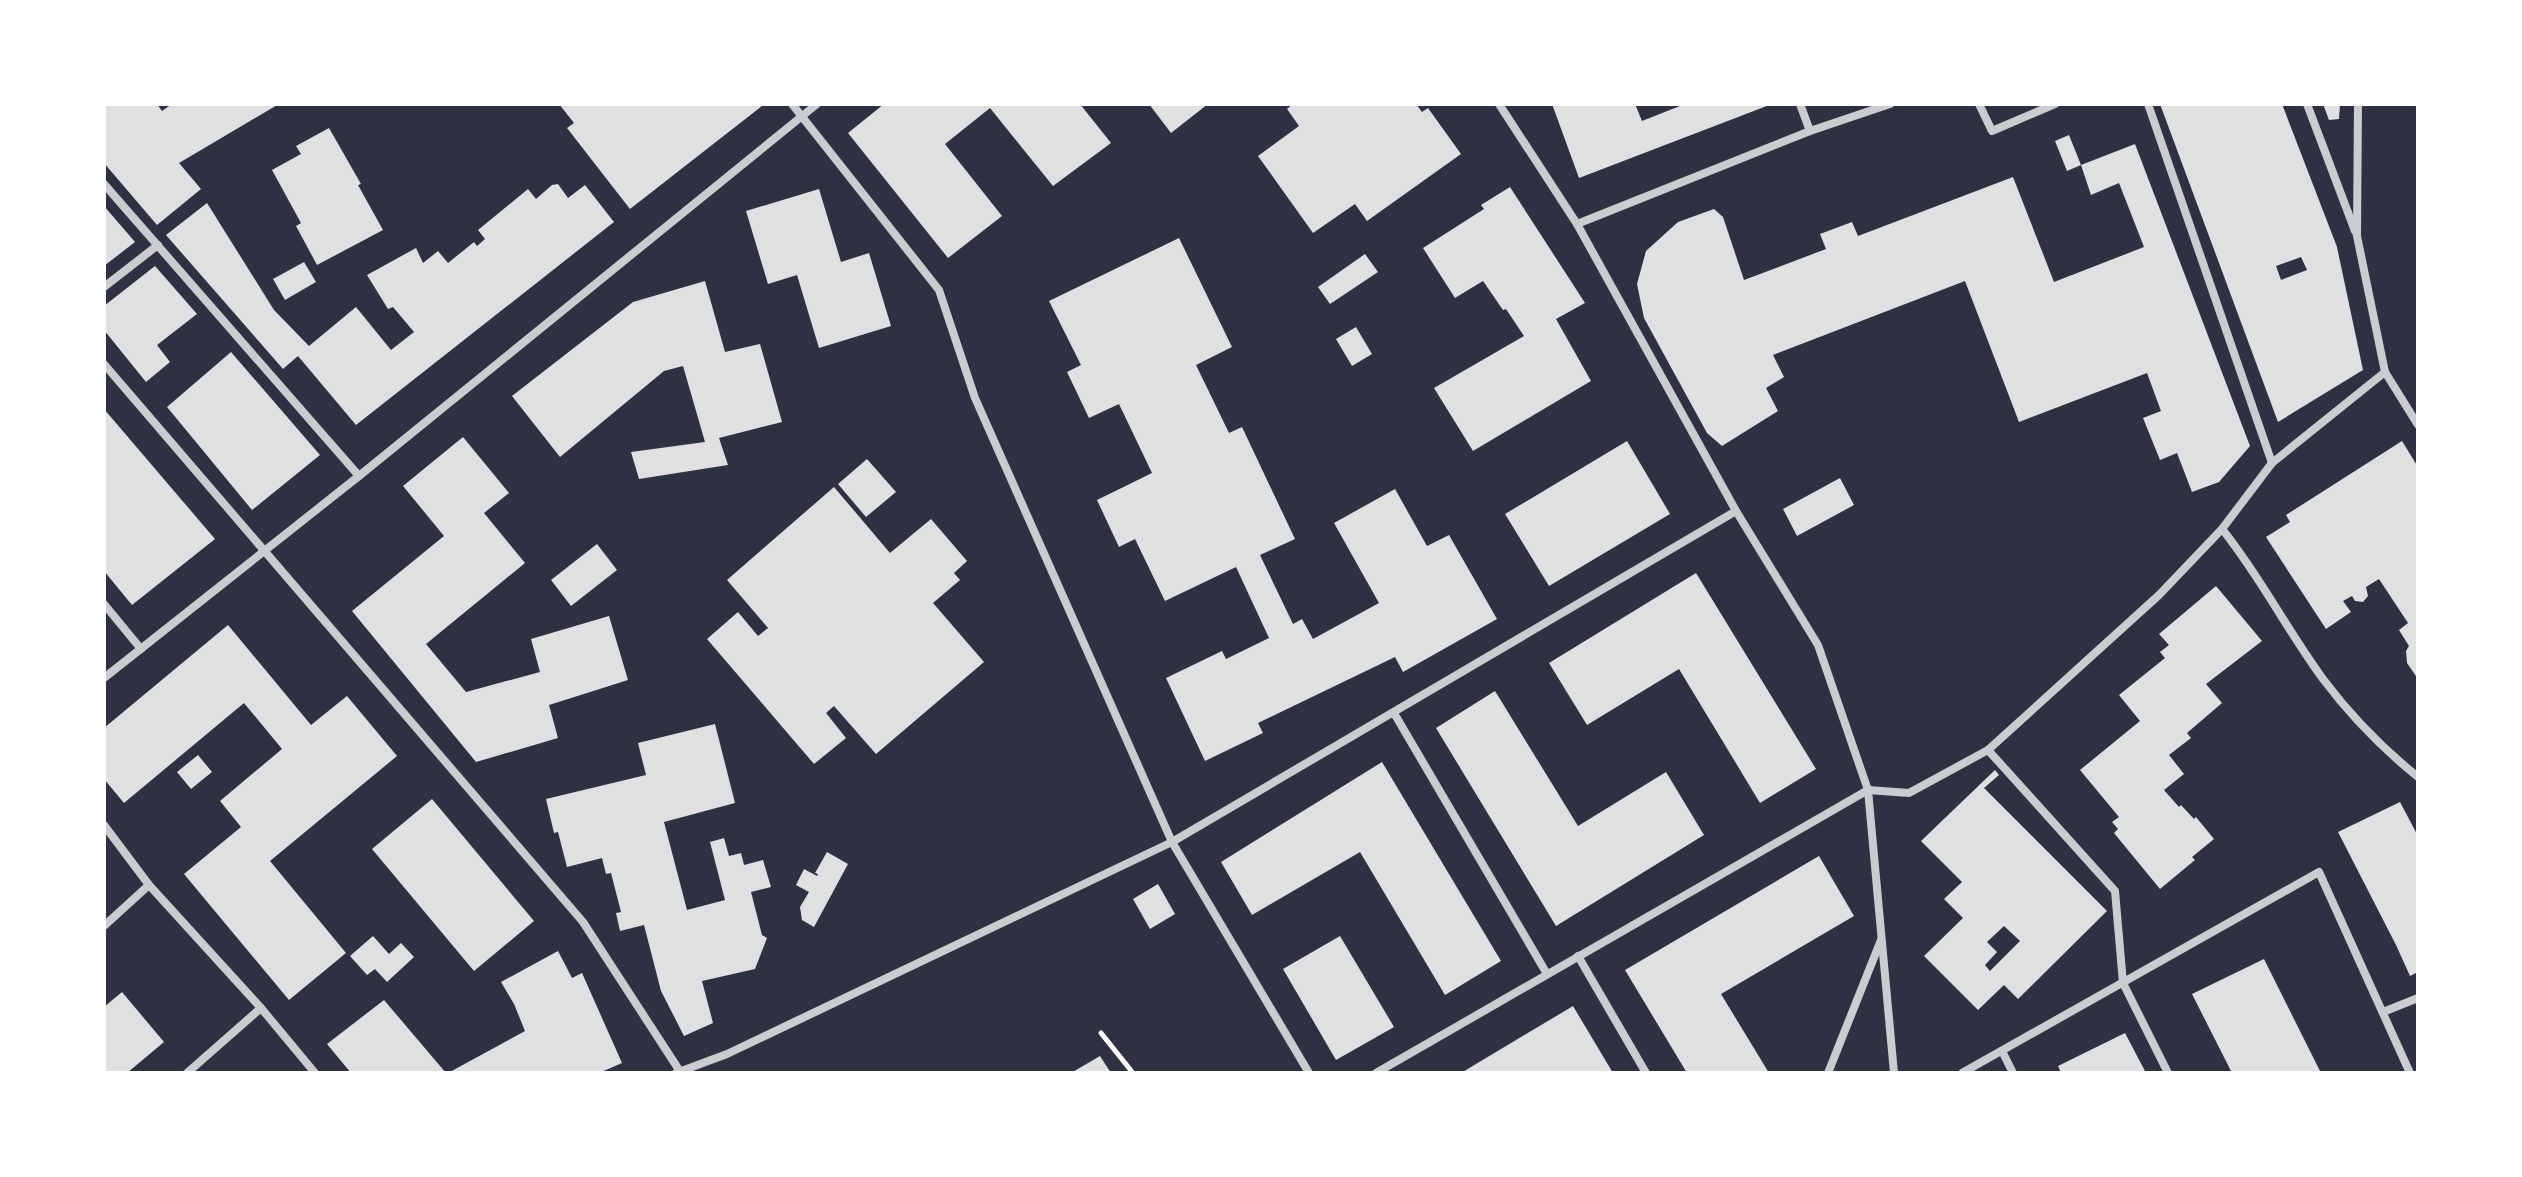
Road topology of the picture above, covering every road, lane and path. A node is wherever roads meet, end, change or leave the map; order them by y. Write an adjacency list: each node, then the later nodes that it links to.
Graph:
1 (792, 104): 11 (street)
2 (817, 104): 11 (street)
3 (1499, 104): 14 (street)
4 (1800, 104): 12 (street)
5 (1890, 104): 12 (street)
6 (1979, 104): 7 (street)
7 (2055, 104)
8 (2148, 104): 21 (street)
9 (2307, 104): 15 (street)
10 (2358, 104): 15 (street)
11 (801, 116): 22 (street); 34 (street)
12 (1810, 131): 14 (street)
13 (104, 184): 16 (street)
14 (1577, 224): 23 (street)
15 (2357, 236): 19 (street)
16 (158, 245): 17 (street); 22 (street)
17 (104, 287)
18 (104, 364): 25 (street)
19 (2385, 372): 20 (street); 21 (street)
20 (2418, 425)
21 (2272, 463): 24 (street)
22 (359, 476): 25 (street)
23 (1736, 511): 29 (street); 32 (street)
24 (2222, 529): 30 (street); 31 (street)
25 (263, 550): 27 (street); 46 (street)
26 (104, 604): 27 (street)
27 (141, 649): 28 (street)
28 (104, 678)
29 (1394, 713): 34 (street); 39 (street)
30 (1988, 750): 32 (street); 40 (street)
31 (2418, 777)
32 (1868, 790): 37 (street); 38 (street)
33 (104, 825): 35 (street)
34 (1172, 842): 46 (street); 50 (street)
35 (149, 885): 36 (street); 42 (street)
36 (104, 926)
37 (1882, 938): 53 (street); 54 (street)
38 (1578, 956): 39 (street); 52 (street)
39 (1547, 974): 51 (street)
40 (2123, 983): 43 (street); 45 (street); 57 (street)
41 (2418, 998): 43 (street)
42 (261, 1008): 47 (street); 48 (street)
43 (2383, 1012): 58 (street)
44 (1101, 1033): 49 (path)
45 (2002, 1051): 55 (street); 56 (street)
46 (679, 1072)
47 (187, 1073)
48 (315, 1073)
49 (1133, 1073)
50 (1309, 1073)
51 (1376, 1073)
52 (1646, 1073)
53 (1828, 1073)
54 (1894, 1073)
55 (1962, 1073)
56 (2013, 1073)
57 (2168, 1073)
58 (2410, 1073)

